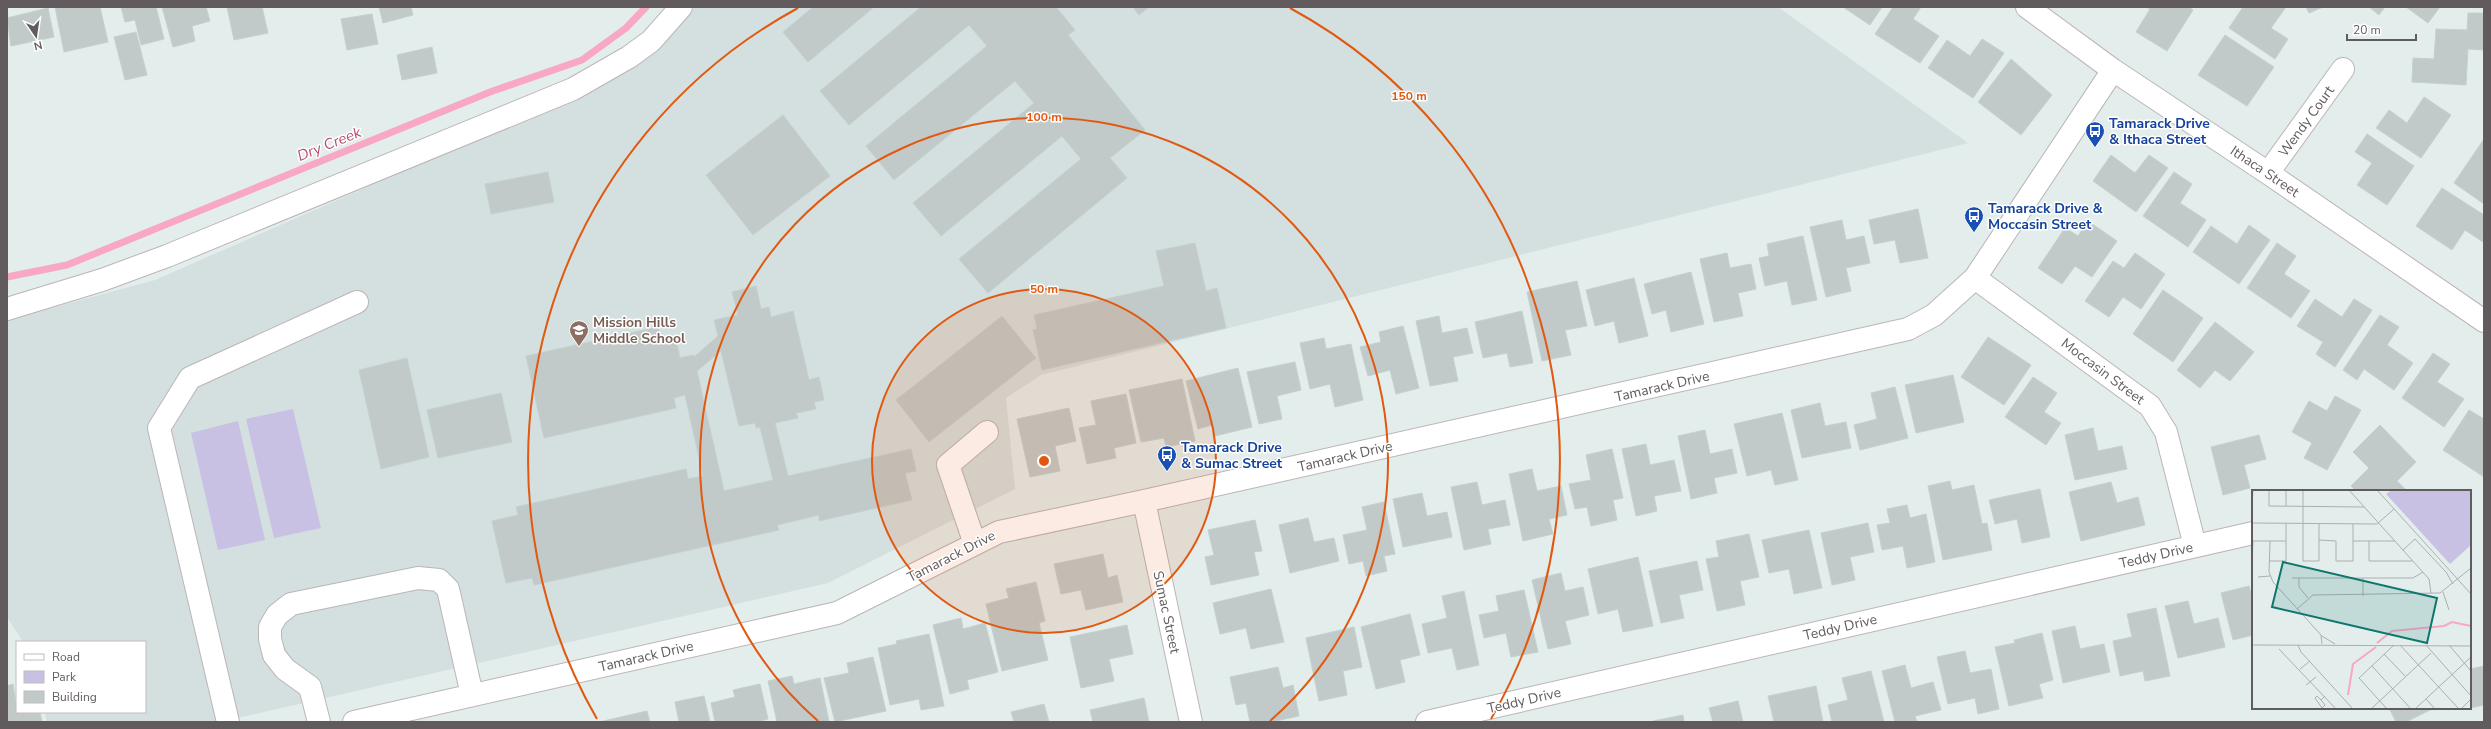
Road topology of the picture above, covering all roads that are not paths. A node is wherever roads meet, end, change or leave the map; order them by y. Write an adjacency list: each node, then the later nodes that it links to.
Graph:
1 (682, 7): 9 (street)
2 (2027, 7): 3 (street, Ithaca Street)
3 (2052, 14): 5 (street, Ithaca Street)
4 (2343, 69): 6 (street, Wendy Court)
5 (2113, 70): 6 (street, Ithaca Street); 7 (street, Tamarack Drive)
6 (2268, 173): 10 (street, Ithaca Street)
7 (1975, 278): 12 (street, Tamarack Drive); 15 (street, Moccasin Street)
8 (357, 302): 17 (street)
9 (7, 309)
10 (2484, 321)
11 (987, 432): 14 (street)
12 (1144, 502): 14 (street, Tamarack Drive); 20 (street, Sumac Street)
13 (2252, 534): 15 (street, Teddy Drive)
14 (974, 544): 16 (street, Tamarack Drive)
15 (2195, 546): 21 (street, Teddy Drive)
16 (472, 695): 18 (street); 19 (street, Tamarack Drive)
17 (228, 722)
18 (319, 722)
19 (354, 722)
20 (1191, 722)
21 (1427, 722)

